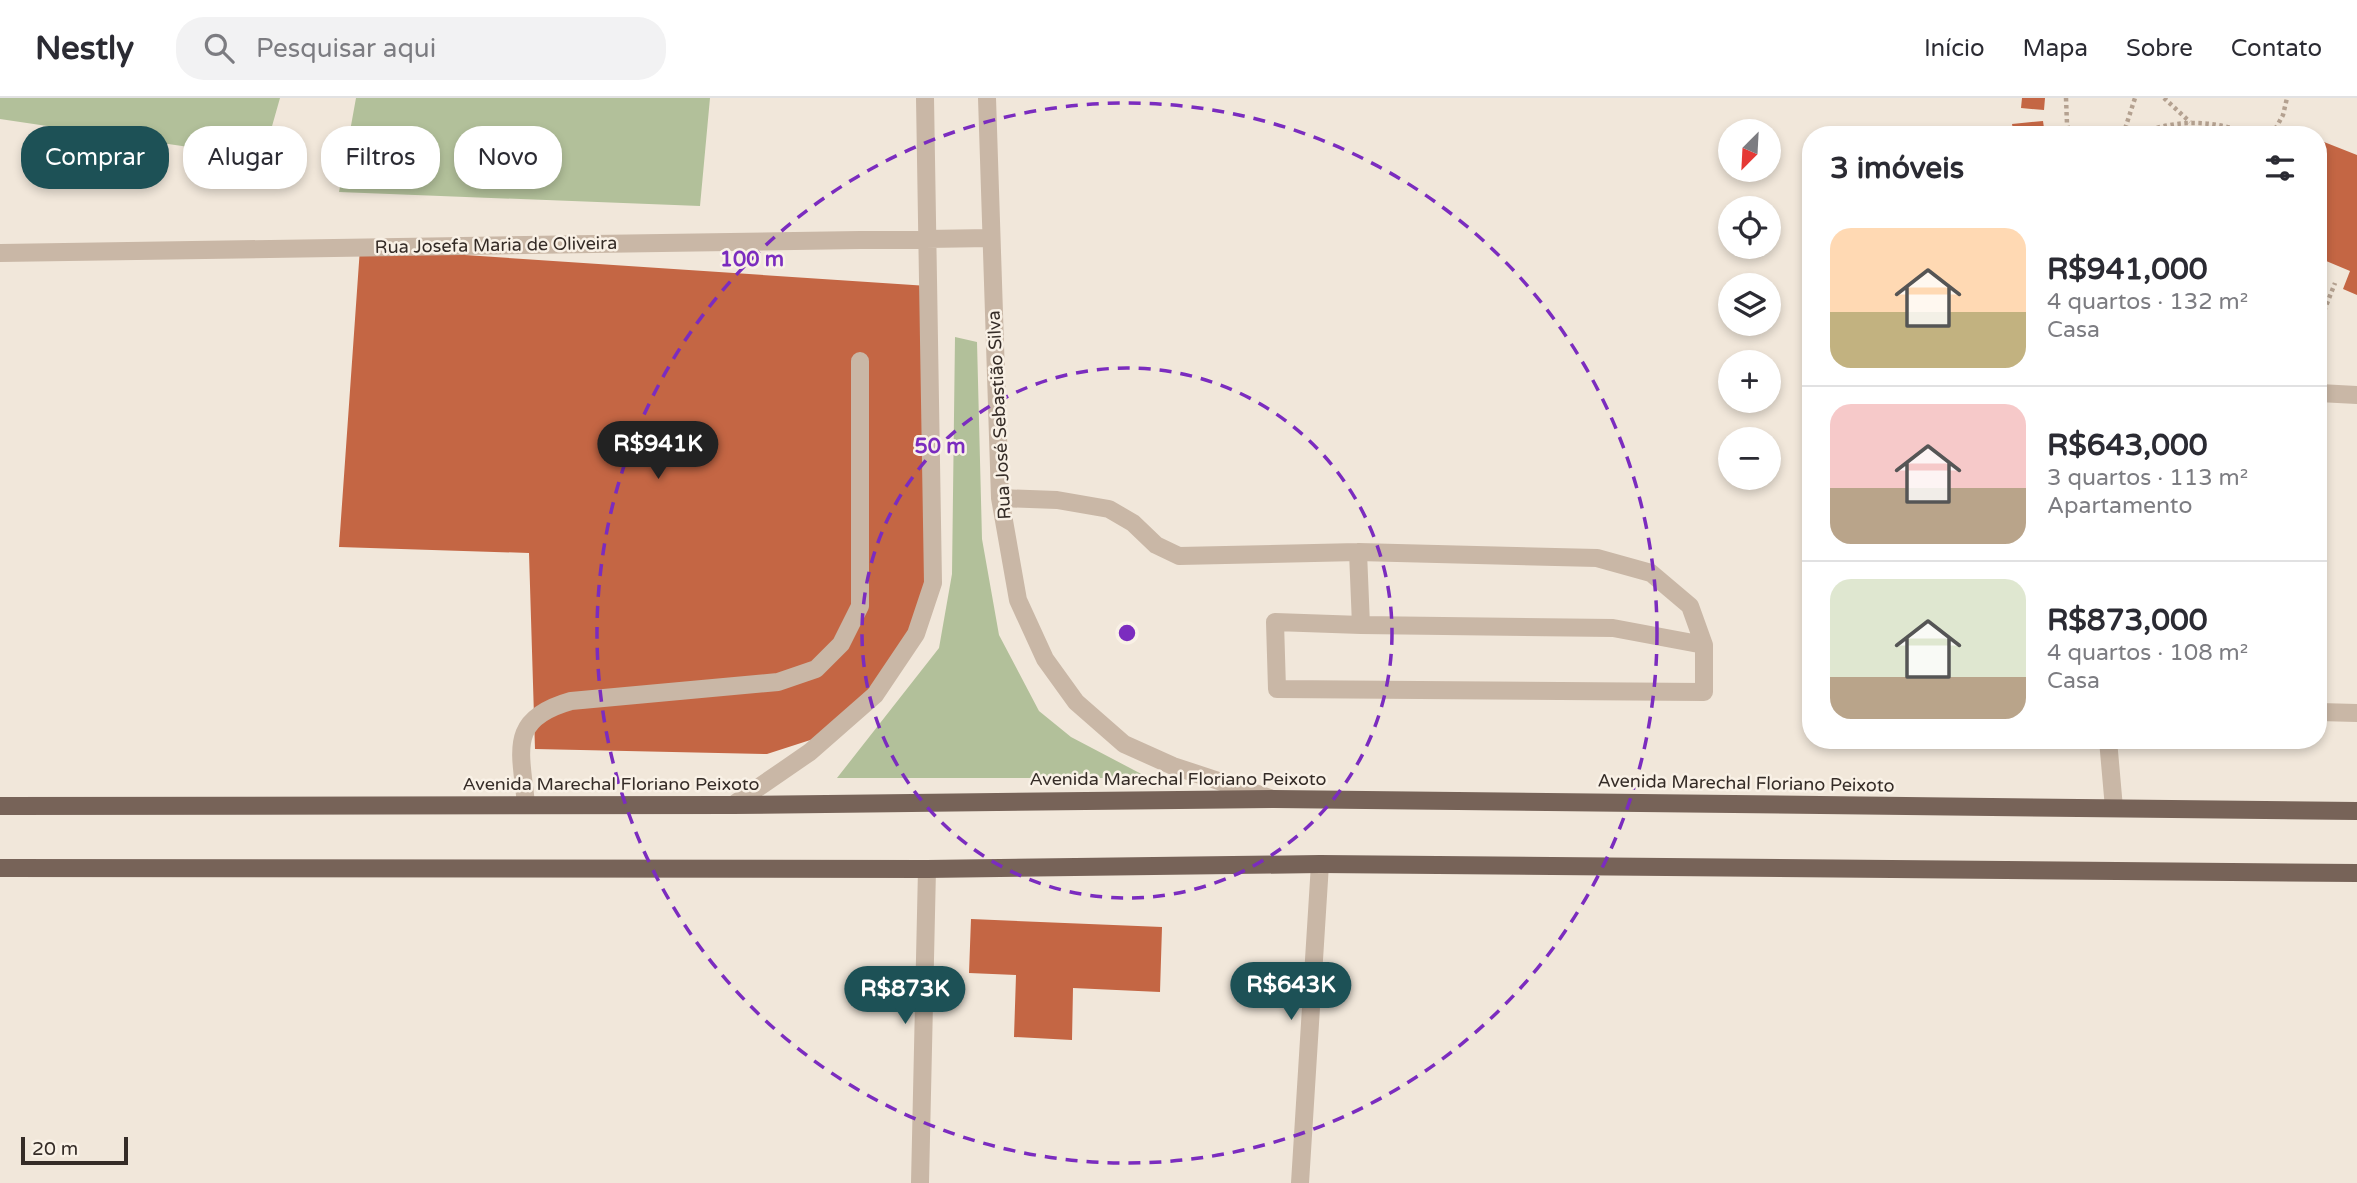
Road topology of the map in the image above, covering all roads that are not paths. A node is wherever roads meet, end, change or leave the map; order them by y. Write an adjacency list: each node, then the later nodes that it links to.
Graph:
1 (925, 98): 4 (street)
2 (987, 98): 3 (street, Rua José Sebastião Silva)
3 (991, 238): 4 (street, Rua Josefa Maria de Oliveira); 9 (street, Rua José Sebastião Silva)
4 (928, 239): 5 (street, Rua Josefa Maria de Oliveira); 18 (street)
5 (0, 253)
6 (860, 361): 17 (street)
7 (2327, 393): 8 (street)
8 (2357, 395)
9 (1000, 498): 10 (street); 16 (street, Rua José Sebastião Silva)
10 (1358, 552): 11 (street); 12 (street)
11 (1361, 625): 12 (street); 12 (street)
12 (1704, 645)
13 (2327, 712): 14 (street)
14 (2357, 713)
15 (2109, 749): 20 (street)
16 (1273, 799): 18 (main road, Avenida Marechal Floriano Peixoto); 20 (main road, Avenida Marechal Floriano Peixoto)
17 (526, 804): 18 (main road, Avenida Marechal Floriano Peixoto); 19 (main road, Avenida Marechal Floriano Peixoto)
18 (733, 805)
19 (0, 806)
20 (2114, 808): 21 (main road, Avenida Marechal Floriano Peixoto)
21 (2357, 811)
22 (1320, 864): 24 (main road); 25 (main road); 27 (street)
23 (0, 868): 24 (main road)
24 (927, 869): 26 (street)
25 (2357, 873)
26 (920, 1183)
27 (1300, 1183)

